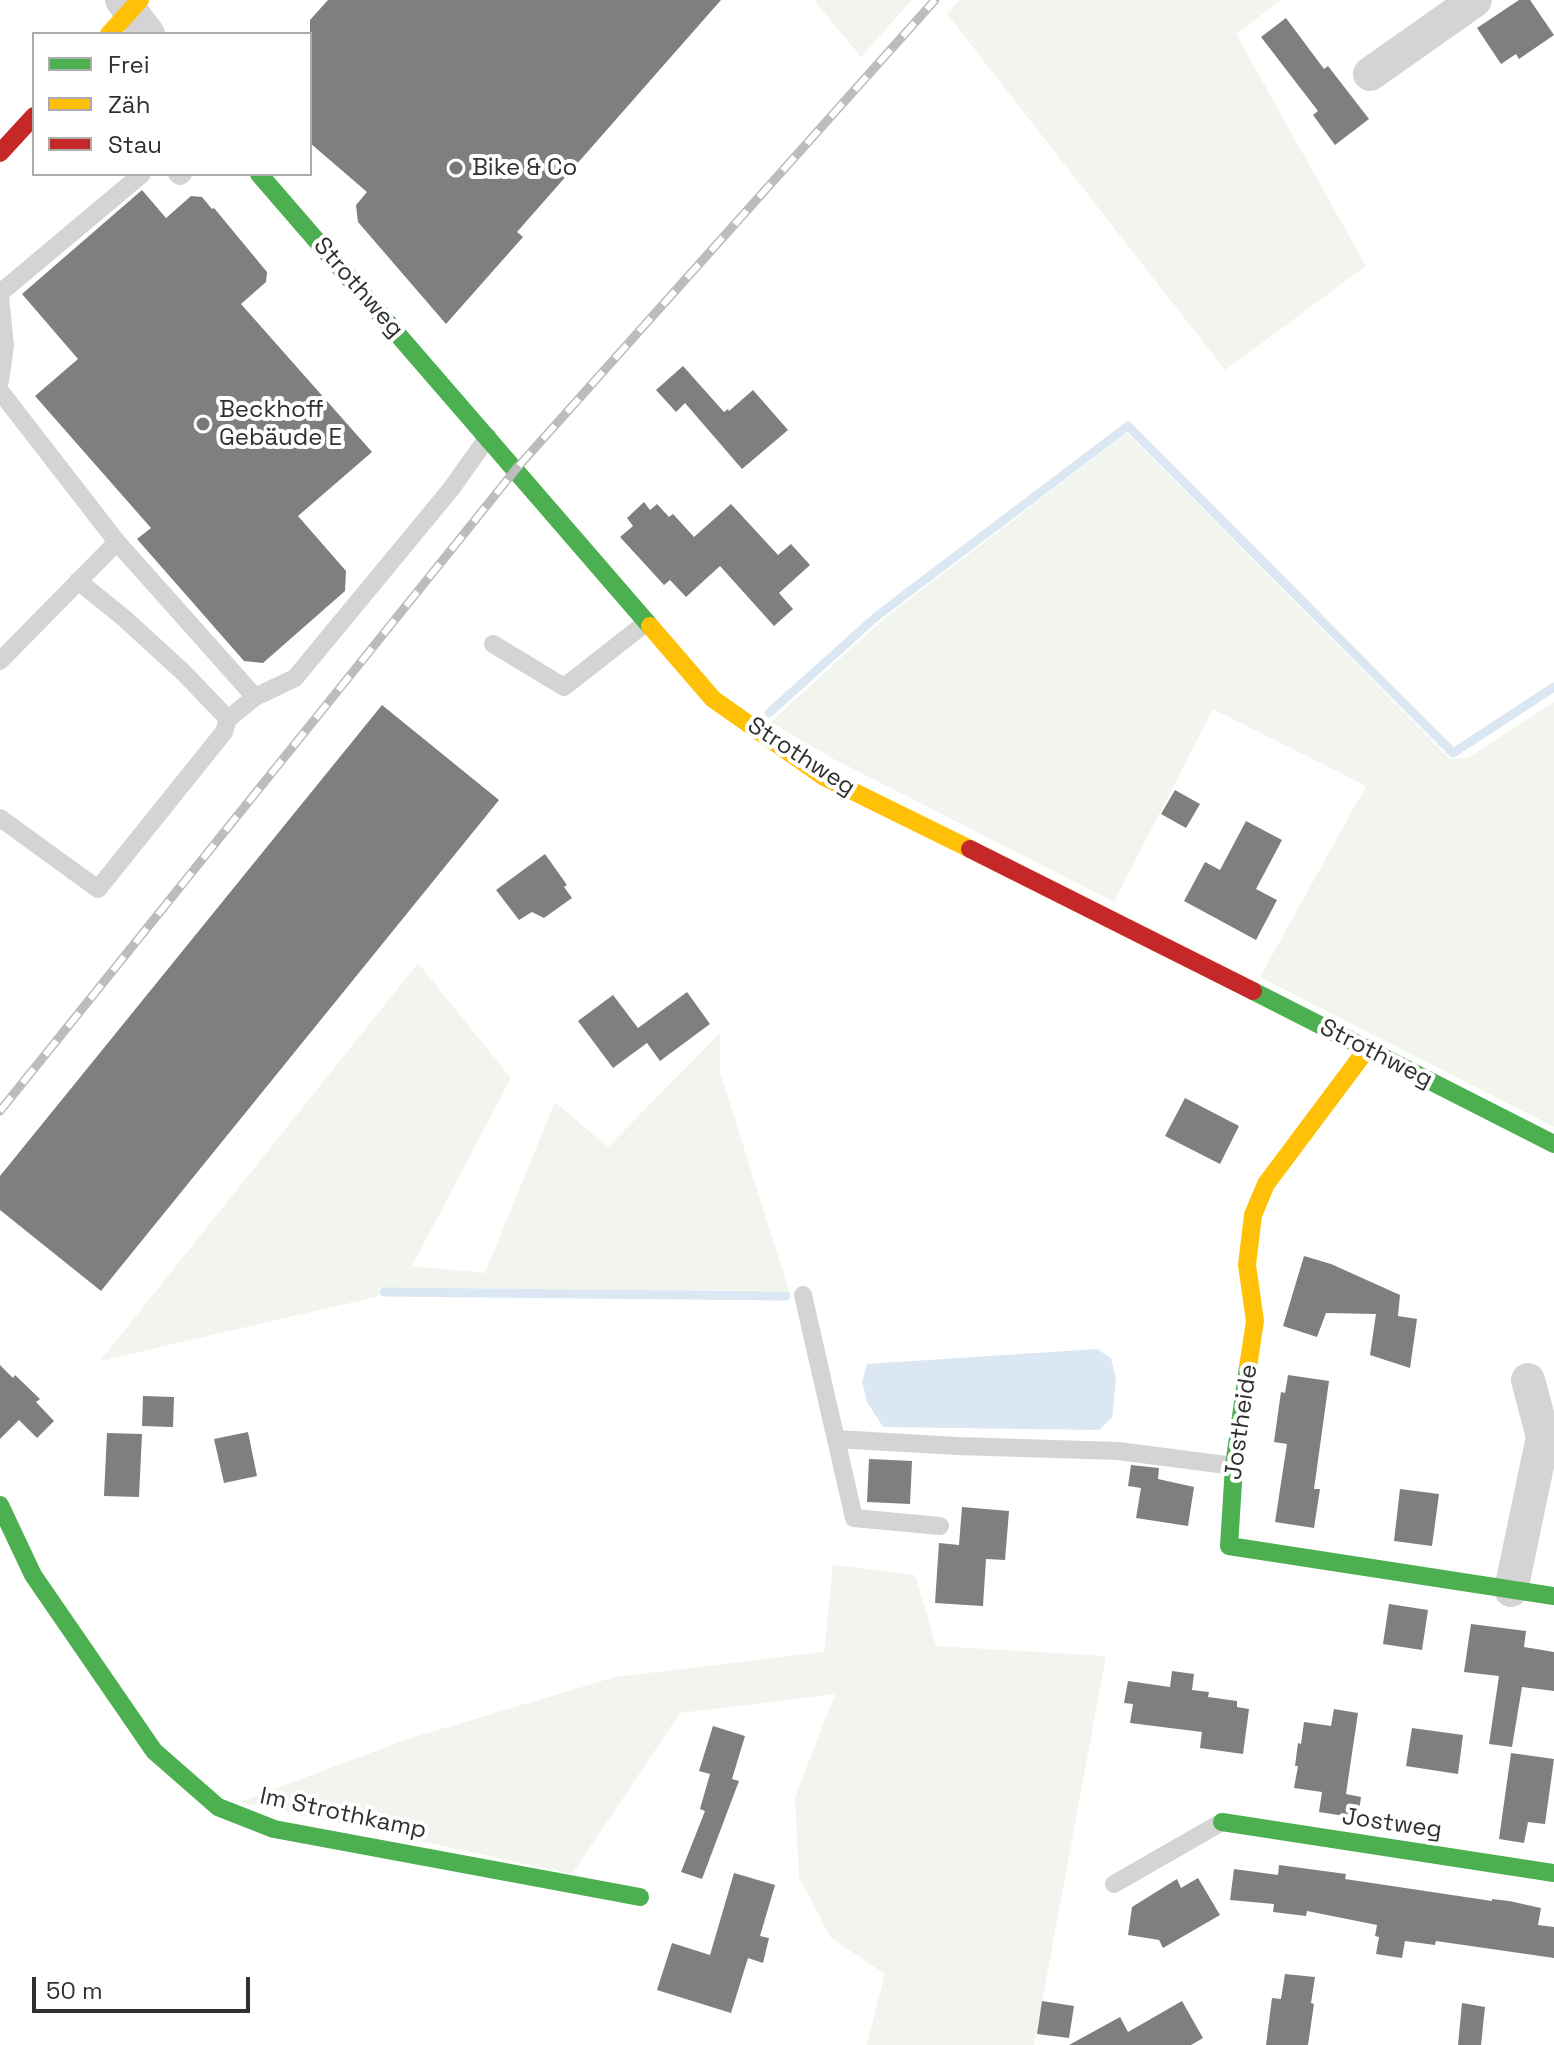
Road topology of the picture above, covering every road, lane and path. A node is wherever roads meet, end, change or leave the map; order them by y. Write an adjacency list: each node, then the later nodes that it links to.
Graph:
1 (1475, 0): 2 (street)
2 (1370, 74)
3 (32, 118): 4 (street)
4 (0, 153)
5 (140, 176): 7 (lane)
6 (261, 176): 10 (street, Strothweg)
7 (0, 294): 8 (lane)
8 (0, 381)
9 (0, 391): 11 (lane)
10 (488, 437): 13 (street, Strothweg); 16 (lane)
11 (117, 542): 12 (lane); 16 (lane)
12 (78, 581): 15 (lane); 17 (lane)
13 (647, 622): 14 (lane); 19 (street, Strothweg)
14 (493, 644)
15 (0, 661)
16 (255, 697): 17 (lane)
17 (228, 719): 18 (lane)
18 (0, 818)
19 (1367, 1049): 20 (street, Strothweg); 24 (street, Jostheide)
20 (1554, 1144)
21 (803, 1295): 23 (lane)
22 (1528, 1380): 27 (street)
23 (836, 1439): 24 (lane); 26 (lane)
24 (1234, 1466): 27 (street, Jostheide)
25 (0, 1505): 32 (street, Im Strothkamp)
26 (940, 1526)
27 (1511, 1590): 28 (street, Jostheide)
28 (1554, 1596)
29 (1222, 1822): 30 (street, Jostweg); 31 (lane)
30 (1554, 1873)
31 (1114, 1884)
32 (640, 1897)

